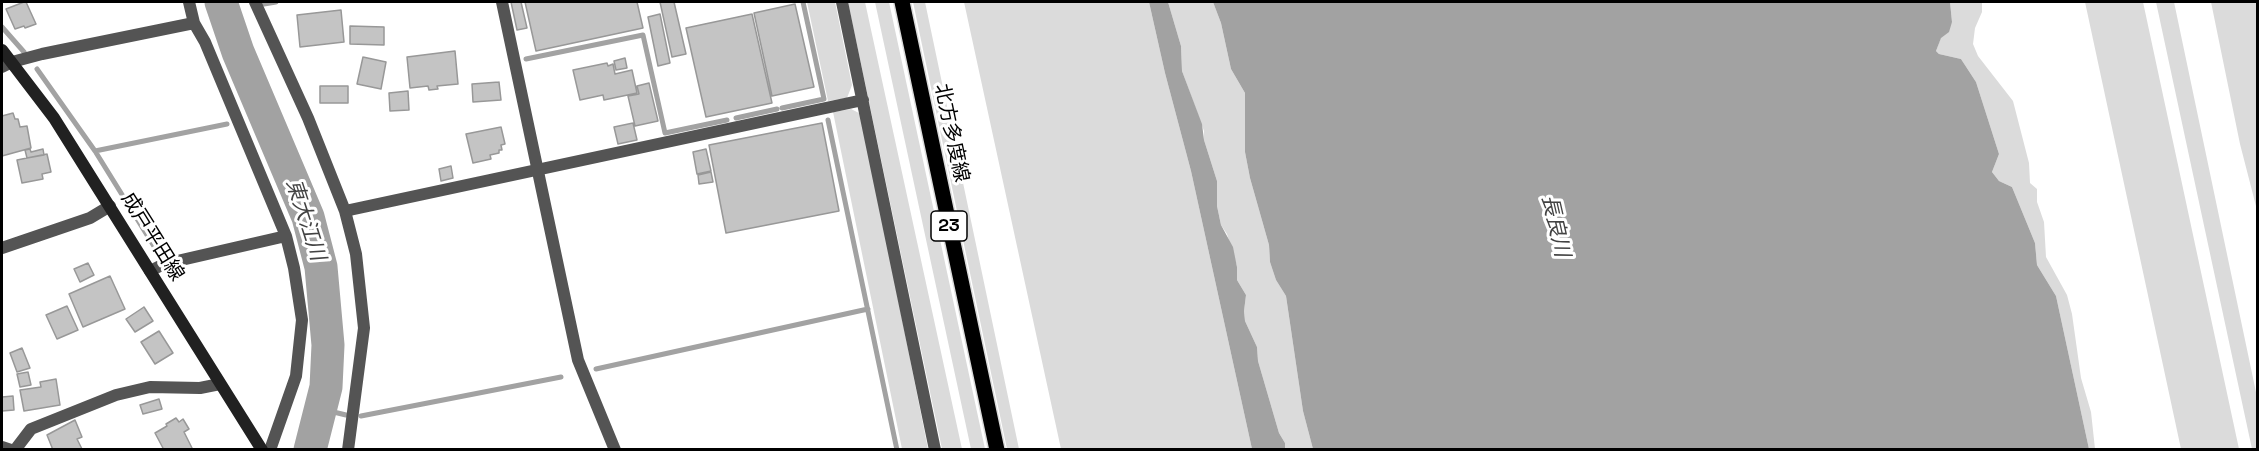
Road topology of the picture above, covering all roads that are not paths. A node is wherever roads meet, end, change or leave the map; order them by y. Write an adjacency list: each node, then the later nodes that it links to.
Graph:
1 (189, 2): 6 (street)
2 (255, 2): 12 (street)
3 (502, 2): 10 (street)
4 (842, 2): 9 (street)
5 (902, 2): 24 (main road, 北方多度線 / 23)
6 (195, 23): 8 (street); 13 (street)
7 (2, 50): 8 (main road, 成戸平田線)
8 (7, 64): 11 (main road, 成戸平田線)
9 (863, 100): 10 (street); 23 (street)
10 (537, 169): 12 (street); 22 (street)
11 (110, 206): 14 (street); 15 (main road, 成戸平田線)
12 (345, 211): 21 (street)
13 (286, 236): 15 (street); 20 (street)
14 (2, 248)
15 (150, 271): 16 (main road, 成戸平田線)
16 (220, 384): 18 (street); 19 (main road, 成戸平田線)
17 (2, 447): 18 (street)
18 (13, 450)
19 (261, 450)
20 (270, 450)
21 (348, 450)
22 (615, 450)
23 (935, 450)
24 (997, 450)

